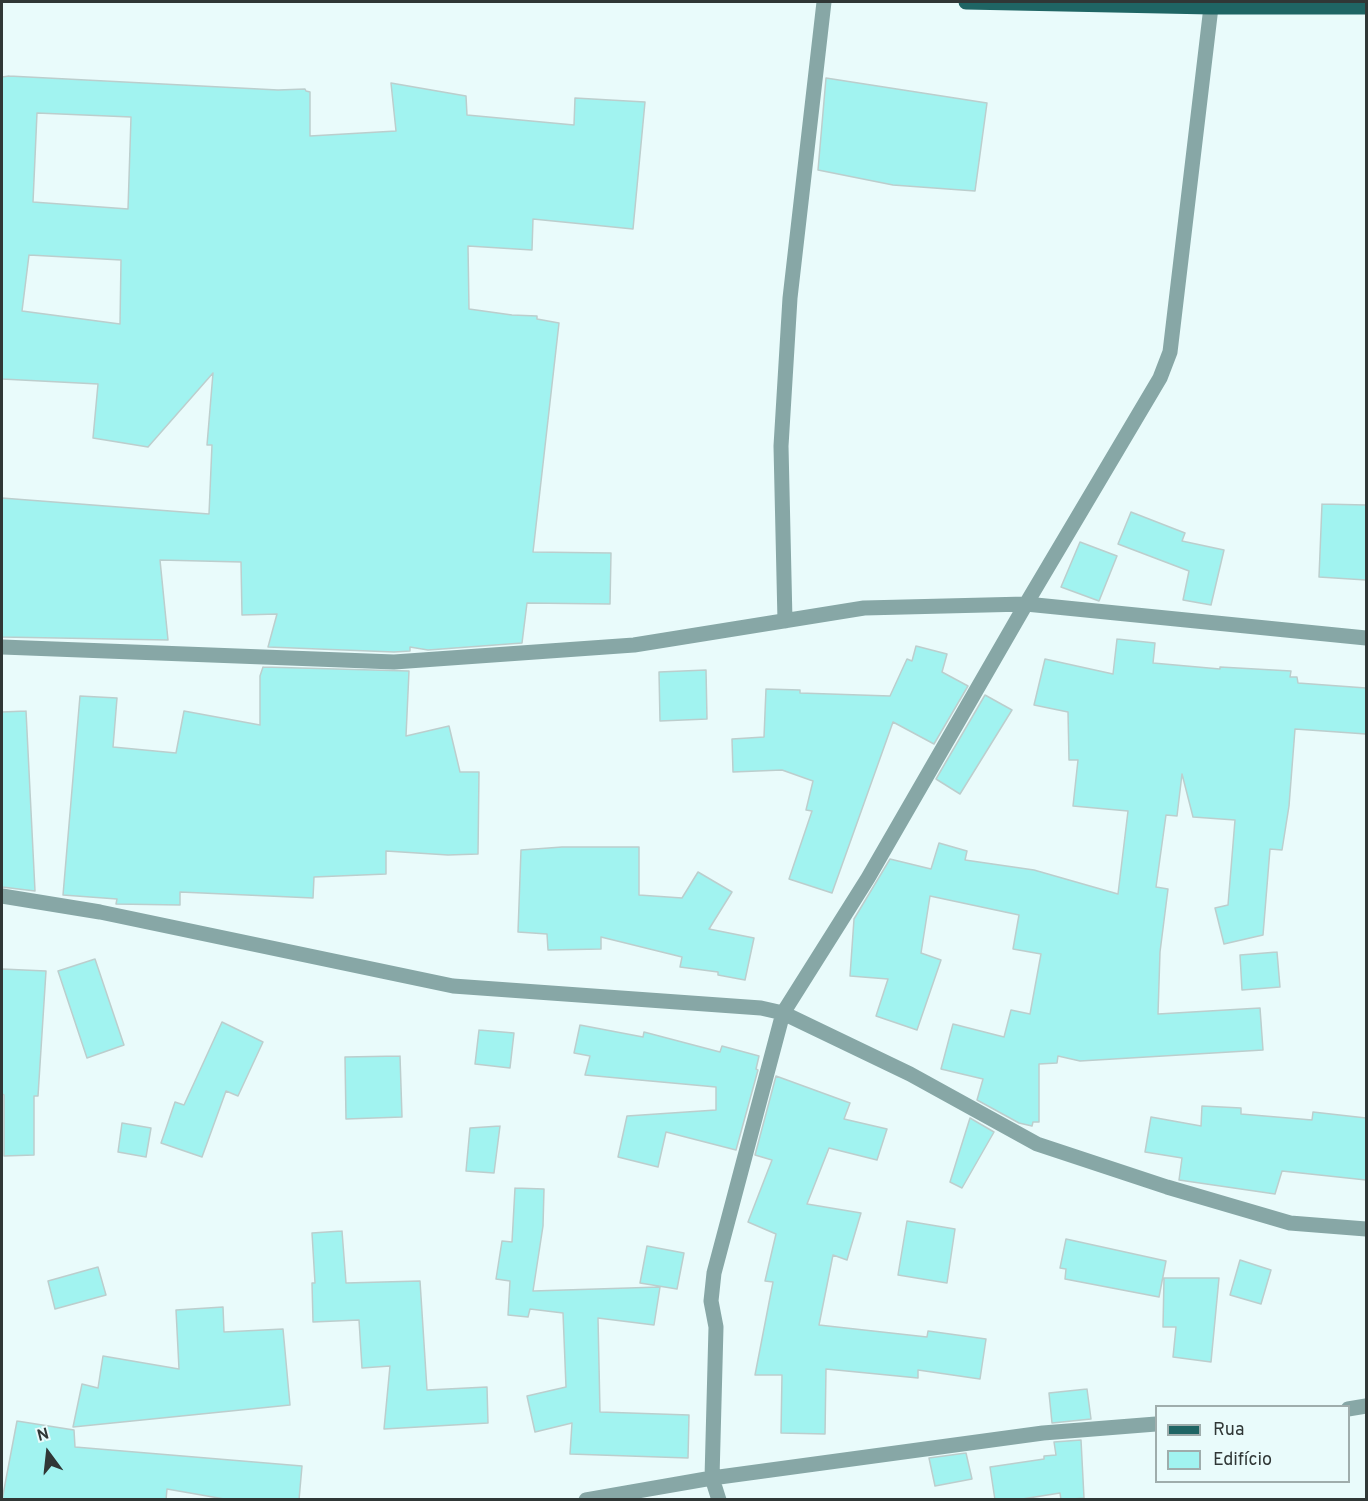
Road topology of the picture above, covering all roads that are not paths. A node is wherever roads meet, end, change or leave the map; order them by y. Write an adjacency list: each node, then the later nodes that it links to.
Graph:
1 (824, 2): 6 (street)
2 (966, 2): 3 (main road)
3 (1211, 7): 4 (main road); 5 (street)
4 (1366, 7)
5 (1026, 604): 6 (street); 7 (street); 10 (street)
6 (785, 621): 8 (street)
7 (1366, 638)
8 (2, 647)
9 (2, 896): 10 (street)
10 (783, 1013): 11 (street); 15 (street)
11 (1366, 1229)
12 (1366, 1407): 13 (street)
13 (1350, 1409)
14 (1155, 1424): 15 (street)
15 (712, 1478): 16 (street); 17 (street)
16 (586, 1500)
17 (719, 1500)

